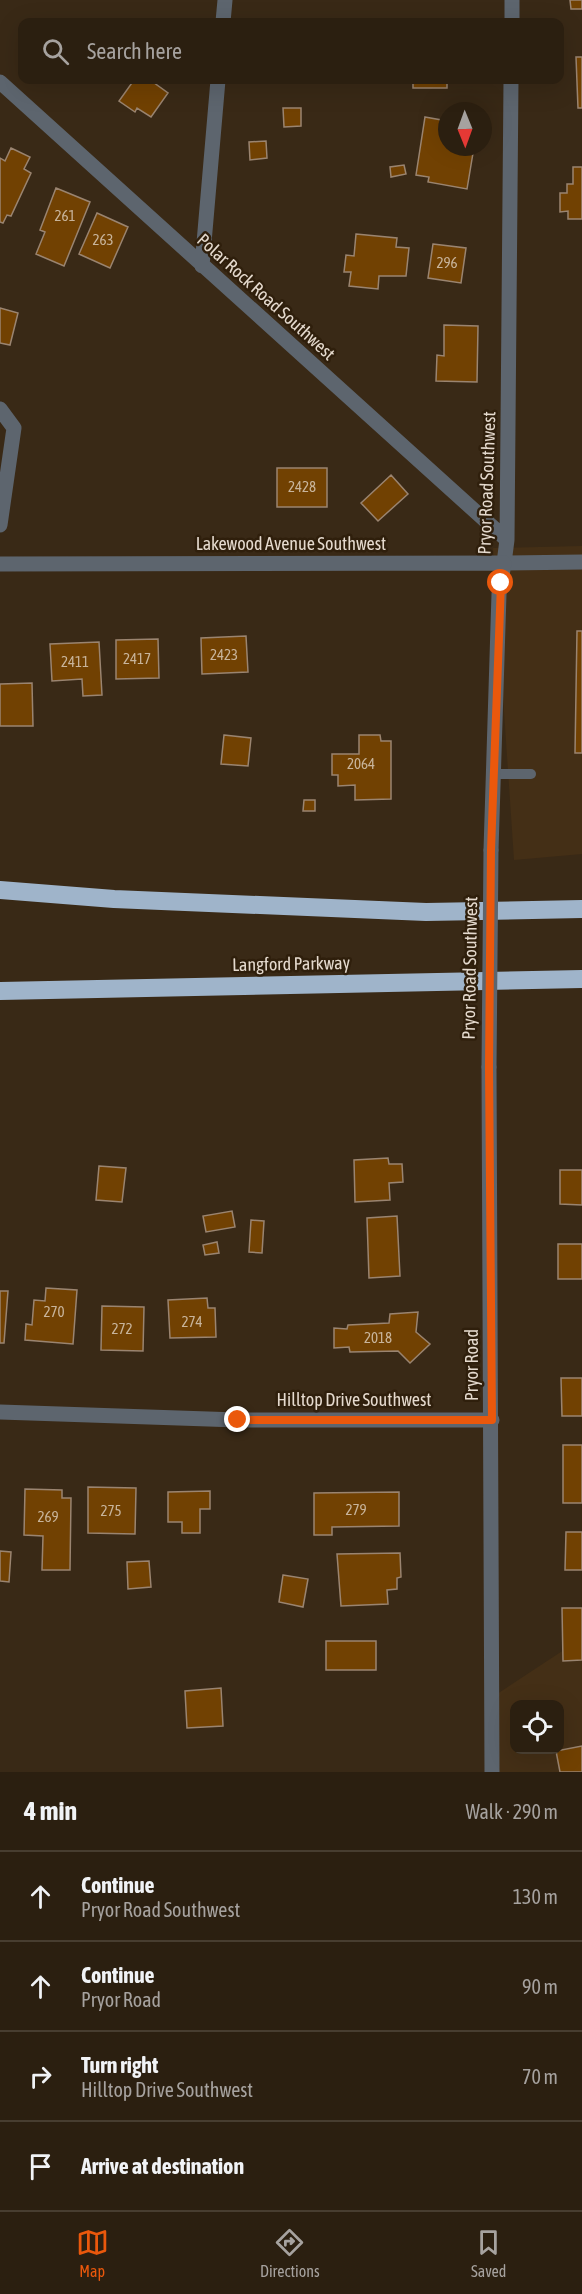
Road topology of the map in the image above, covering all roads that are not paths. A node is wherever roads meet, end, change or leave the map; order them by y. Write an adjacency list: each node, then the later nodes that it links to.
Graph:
1 (225, 0): 3 (street)
2 (512, 0): 4 (street)
3 (223, 18)
4 (512, 18)
5 (0, 82): 8 (street, Polar Rock Road Southwest)
6 (218, 84): 8 (street)
7 (511, 84): 11 (street, Pryor Road Southwest)
8 (202, 266): 11 (street, Polar Rock Road Southwest)
9 (0, 409): 10 (street)
10 (0, 525)
11 (507, 540): 13 (street, Pryor Road Southwest)
12 (582, 562): 13 (street, Lakewood Avenue Southwest)
13 (504, 563): 14 (street, Lakewood Avenue Southwest); 15 (street, Pryor Road Southwest)
14 (0, 564)
15 (494, 774): 16 (lane); 21 (street, Pryor Road Southwest, bridge)
16 (531, 774)
17 (0, 891): 18 (highway)
18 (582, 909)
19 (582, 979): 20 (highway, Langford Parkway)
20 (0, 991)
21 (489, 1067): 23 (street, Pryor Road)
22 (0, 1412): 23 (street, Hilltop Drive Southwest)
23 (492, 1420): 24 (street, Pryor Road)
24 (492, 1772)

